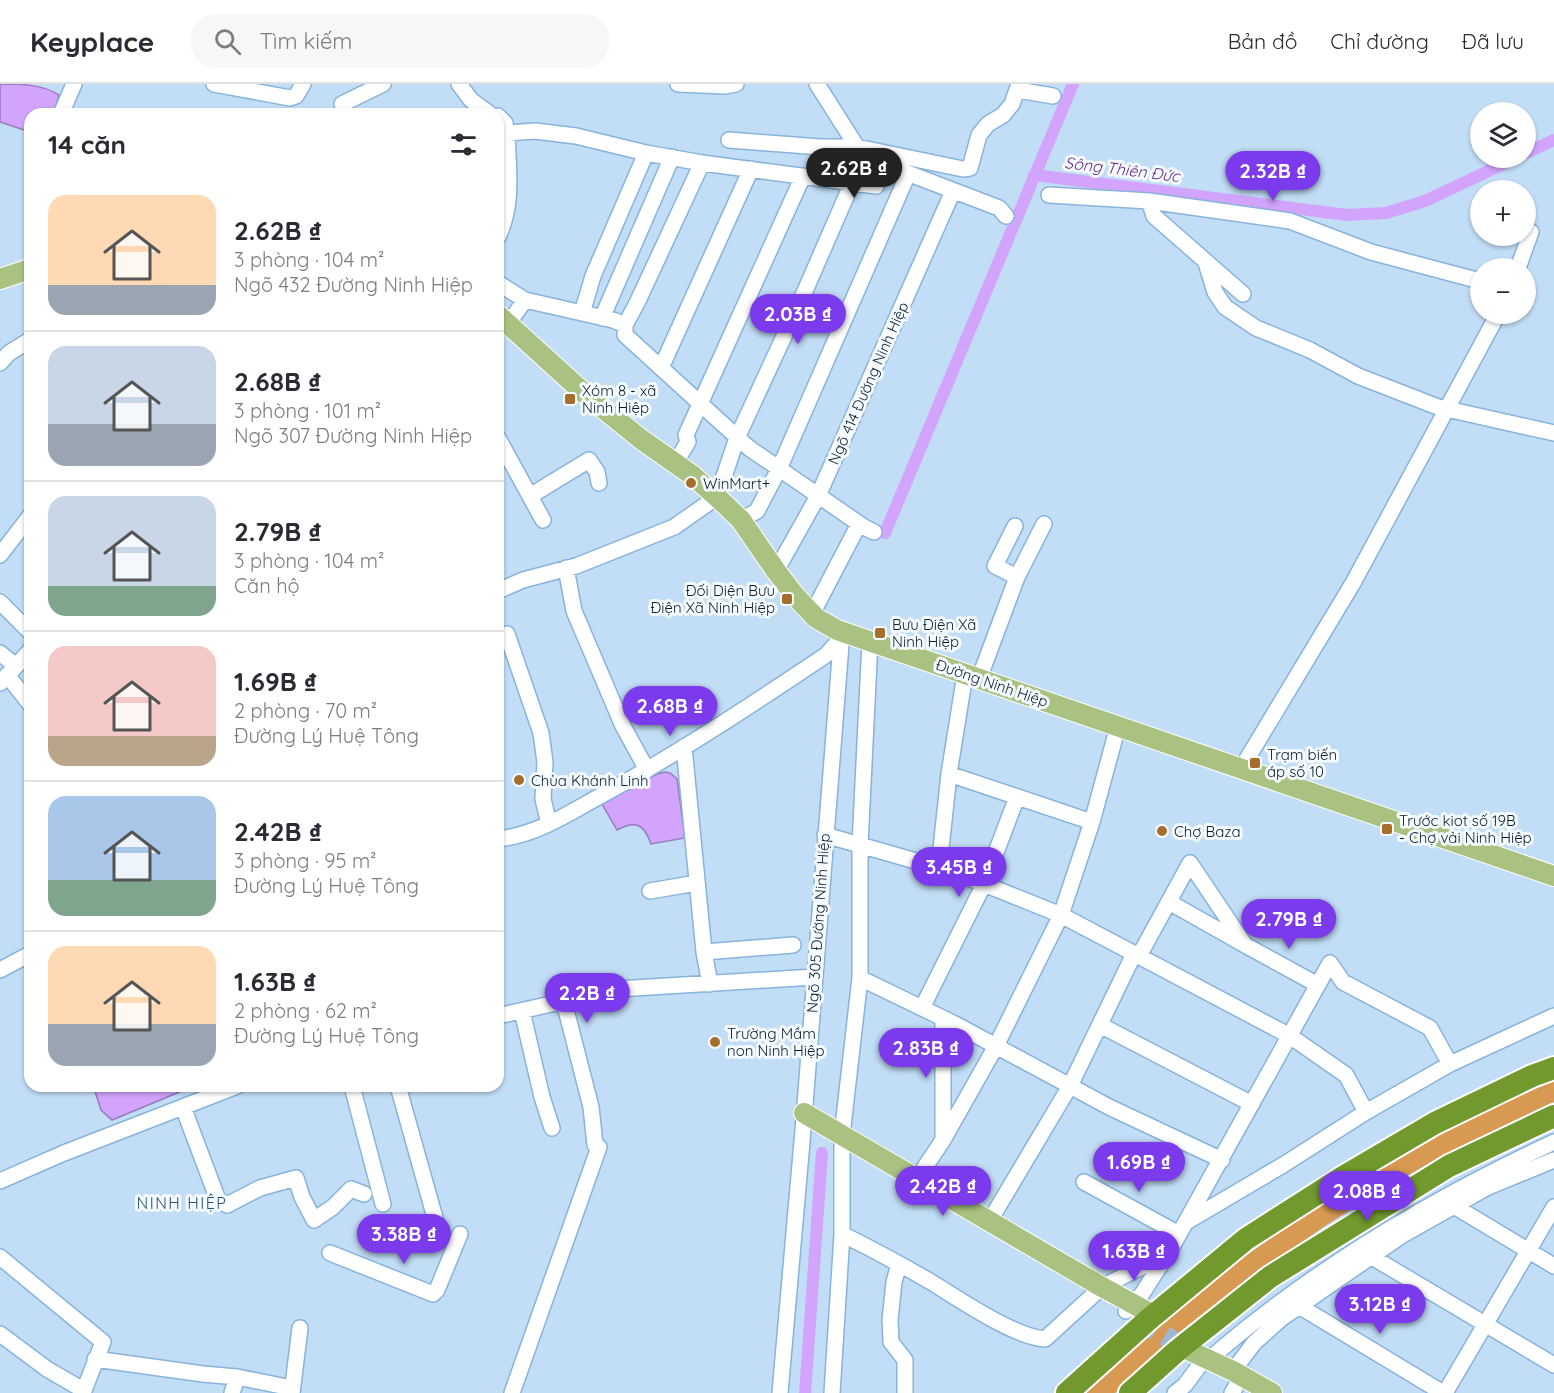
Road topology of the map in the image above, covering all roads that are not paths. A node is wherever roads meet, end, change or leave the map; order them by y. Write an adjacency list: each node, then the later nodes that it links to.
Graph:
1 (74, 84): 12 (street)
2 (214, 84): 3 (street)
3 (303, 84)
4 (383, 84): 11 (street)
5 (459, 84): 13 (street)
6 (678, 84): 8 (street)
7 (817, 84): 16 (street)
8 (729, 85)
9 (1019, 87): 10 (street); 16 (street)
10 (1053, 96)
11 (342, 104)
12 (64, 108)
13 (482, 108)
14 (504, 124): 17 (street); 28 (street)
15 (729, 140): 16 (street)
16 (857, 147)
17 (646, 153): 18 (street); 36 (street)
18 (672, 157): 19 (street); 38 (street)
19 (702, 163): 20 (street); 41 (street)
20 (751, 169): 22 (street); 44 (street)
21 (908, 174): 23 (street); 24 (street); 51 (street)
22 (803, 176): 23 (street); 45 (street)
23 (852, 183): 48 (street)
24 (953, 190): 27 (street); 54 (street, Ngõ 414 Đường Ninh Hiệp)
25 (1049, 195): 26 (street)
26 (1149, 201): 29 (street); 31 (street)
27 (1006, 216)
28 (504, 223)
29 (1206, 263): 34 (street); 46 (street)
30 (24, 271): 32 (main road)
31 (1470, 278)
32 (0, 279)
33 (504, 286): 35 (street)
34 (1243, 294)
35 (525, 300): 36 (street); 37 (street)
36 (582, 313): 38 (street)
37 (504, 318)
38 (602, 318): 41 (street)
39 (504, 320): 50 (main road, Đường Ninh Hiệp)
40 (1493, 324): 46 (street)
41 (625, 325): 44 (street)
42 (24, 344): 43 (street)
43 (0, 363)
44 (661, 368): 45 (street)
45 (700, 404): 48 (street); 50 (street)
46 (1446, 409): 47 (street); 81 (street)
47 (1554, 433)
48 (737, 438): 51 (street); 55 (street)
49 (504, 449): 53 (street)
50 (675, 463): 55 (main road, Đường Ninh Hiệp)
51 (779, 469): 54 (street); 57 (street)
52 (599, 483): 53 (street)
53 (530, 496): 56 (street)
54 (818, 496): 59 (street); 65 (street, Ngõ 414 Đường Ninh Hiệp)
55 (717, 497): 57 (main road, Đường Ninh Hiệp); 64 (street)
56 (543, 520)
57 (741, 520): 65 (main road, Đường Ninh Hiệp)
58 (24, 524): 63 (street)
59 (859, 524): 62 (street); 69 (street)
60 (1044, 524): 66 (street)
61 (1015, 526): 66 (street)
62 (874, 532)
63 (0, 555)
64 (566, 568): 67 (street); 82 (street)
65 (776, 571): 69 (main road, Đường Ninh Hiệp)
66 (1017, 577): 77 (street)
67 (504, 588)
68 (0, 602): 70 (street)
69 (812, 614): 71 (main road, Đường Ninh Hiệp)
70 (24, 626)
71 (842, 632): 73 (main road, Đường Ninh Hiệp); 80 (street); 87 (street, Ngõ 305 Đường Ninh Hiệp)
72 (507, 634): 86 (street)
73 (870, 641): 77 (main road, Đường Ninh Hiệp); 89 (street)
74 (0, 653): 76 (street)
75 (24, 658): 76 (street)
76 (8, 675): 78 (street)
77 (972, 676): 79 (main road, Đường Ninh Hiệp); 83 (street)
78 (24, 696)
79 (1118, 726): 81 (main road, Đường Ninh Hiệp); 85 (street)
80 (684, 747): 82 (street); 92 (street)
81 (1241, 769): 91 (main road, Đường Ninh Hiệp)
82 (647, 770): 86 (street)
83 (949, 774): 84 (street); 90 (street)
84 (1017, 797): 85 (street); 93 (street)
85 (1092, 822): 96 (street)
86 (549, 824): 88 (street)
87 (825, 835): 89 (street); 103 (street, Ngõ 305 Đường Ninh Hiệp)
88 (504, 838)
89 (860, 845): 90 (street); 104 (street)
90 (939, 867): 93 (street)
91 (1554, 876)
92 (697, 883): 94 (street); 99 (street)
93 (984, 884): 96 (street); 108 (street)
94 (651, 891)
95 (1169, 902): 98 (street); 98 (street); 100 (street)
96 (1061, 915): 100 (street); 115 (street)
97 (793, 945): 99 (street)
98 (1245, 945): 106 (street)
99 (704, 952): 105 (street)
100 (1137, 955): 113 (street); 114 (street)
101 (24, 957): 102 (street)
102 (2, 966)
103 (814, 977): 105 (street); 125 (street, Ngõ 305 Đường Ninh Hiệp)
104 (860, 978): 108 (street); 128 (street)
105 (710, 984): 107 (street)
106 (1318, 985): 114 (street); 116 (street)
107 (564, 1002): 109 (street); 166 (street)
108 (921, 1008): 112 (street)
109 (522, 1011): 110 (street); 127 (street)
110 (504, 1015)
111 (1554, 1016): 116 (street)
112 (943, 1018): 115 (street); 129 (street)
113 (1100, 1025): 118 (street); 122 (street)
114 (1290, 1036): 122 (street); 124 (street)
115 (996, 1046): 118 (street); 129 (street)
116 (1450, 1064): 124 (street)
117 (1554, 1068): 170 (highway)
118 (1070, 1086): 131 (street); 140 (street)
119 (222, 1092): 123 (street)
120 (354, 1092): 137 (street)
121 (400, 1092): 141 (street)
122 (1252, 1104): 131 (street)
123 (183, 1107): 134 (street); 136 (street)
124 (1366, 1112): 142 (street)
125 (804, 1113): 128 (main road); 167 (street, Ngõ 305 Đường Ninh Hiệp)
126 (1554, 1116): 171 (highway)
127 (552, 1128)
128 (842, 1135): 133 (main road); 144 (street)
129 (943, 1140): 133 (street)
130 (1554, 1142): 158 (street)
131 (1222, 1160): 142 (street)
132 (1554, 1160): 138 (street)
133 (917, 1179): 140 (main road)
134 (0, 1182)
135 (1084, 1182): 142 (street)
136 (364, 1194)
137 (382, 1204)
138 (1454, 1206): 145 (street); 149 (street)
139 (1554, 1207): 145 (street)
140 (989, 1222): 152 (main road)
141 (437, 1225)
142 (1182, 1228): 147 (street)
143 (460, 1234): 146 (street)
144 (842, 1234): 150 (street); 168 (street)
145 (1527, 1251): 151 (street); 155 (street)
146 (330, 1253)
147 (1166, 1254): 152 (street); 154 (street)
148 (0, 1257): 159 (street)
149 (1372, 1257): 153 (street); 155 (street)
150 (899, 1264): 152 (street); 169 (street)
151 (1554, 1266)
152 (1102, 1287): 154 (main road)
153 (1299, 1305): 162 (street); 174 (street)
154 (1136, 1312)
155 (1484, 1325): 160 (street); 174 (street)
156 (300, 1328): 163 (street)
157 (0, 1334): 164 (street)
158 (1202, 1352): 162 (main road); 172 (street)
159 (95, 1359): 161 (street); 164 (street)
160 (1554, 1365)
161 (237, 1377): 163 (street); 165 (street)
162 (1236, 1380): 173 (main road)
163 (292, 1391)
164 (83, 1393)
165 (232, 1393)
166 (512, 1393)
167 (780, 1393)
168 (832, 1393)
169 (905, 1393)
170 (1067, 1393)
171 (1130, 1393)
172 (1175, 1393)
173 (1272, 1393)
174 (1444, 1393)

